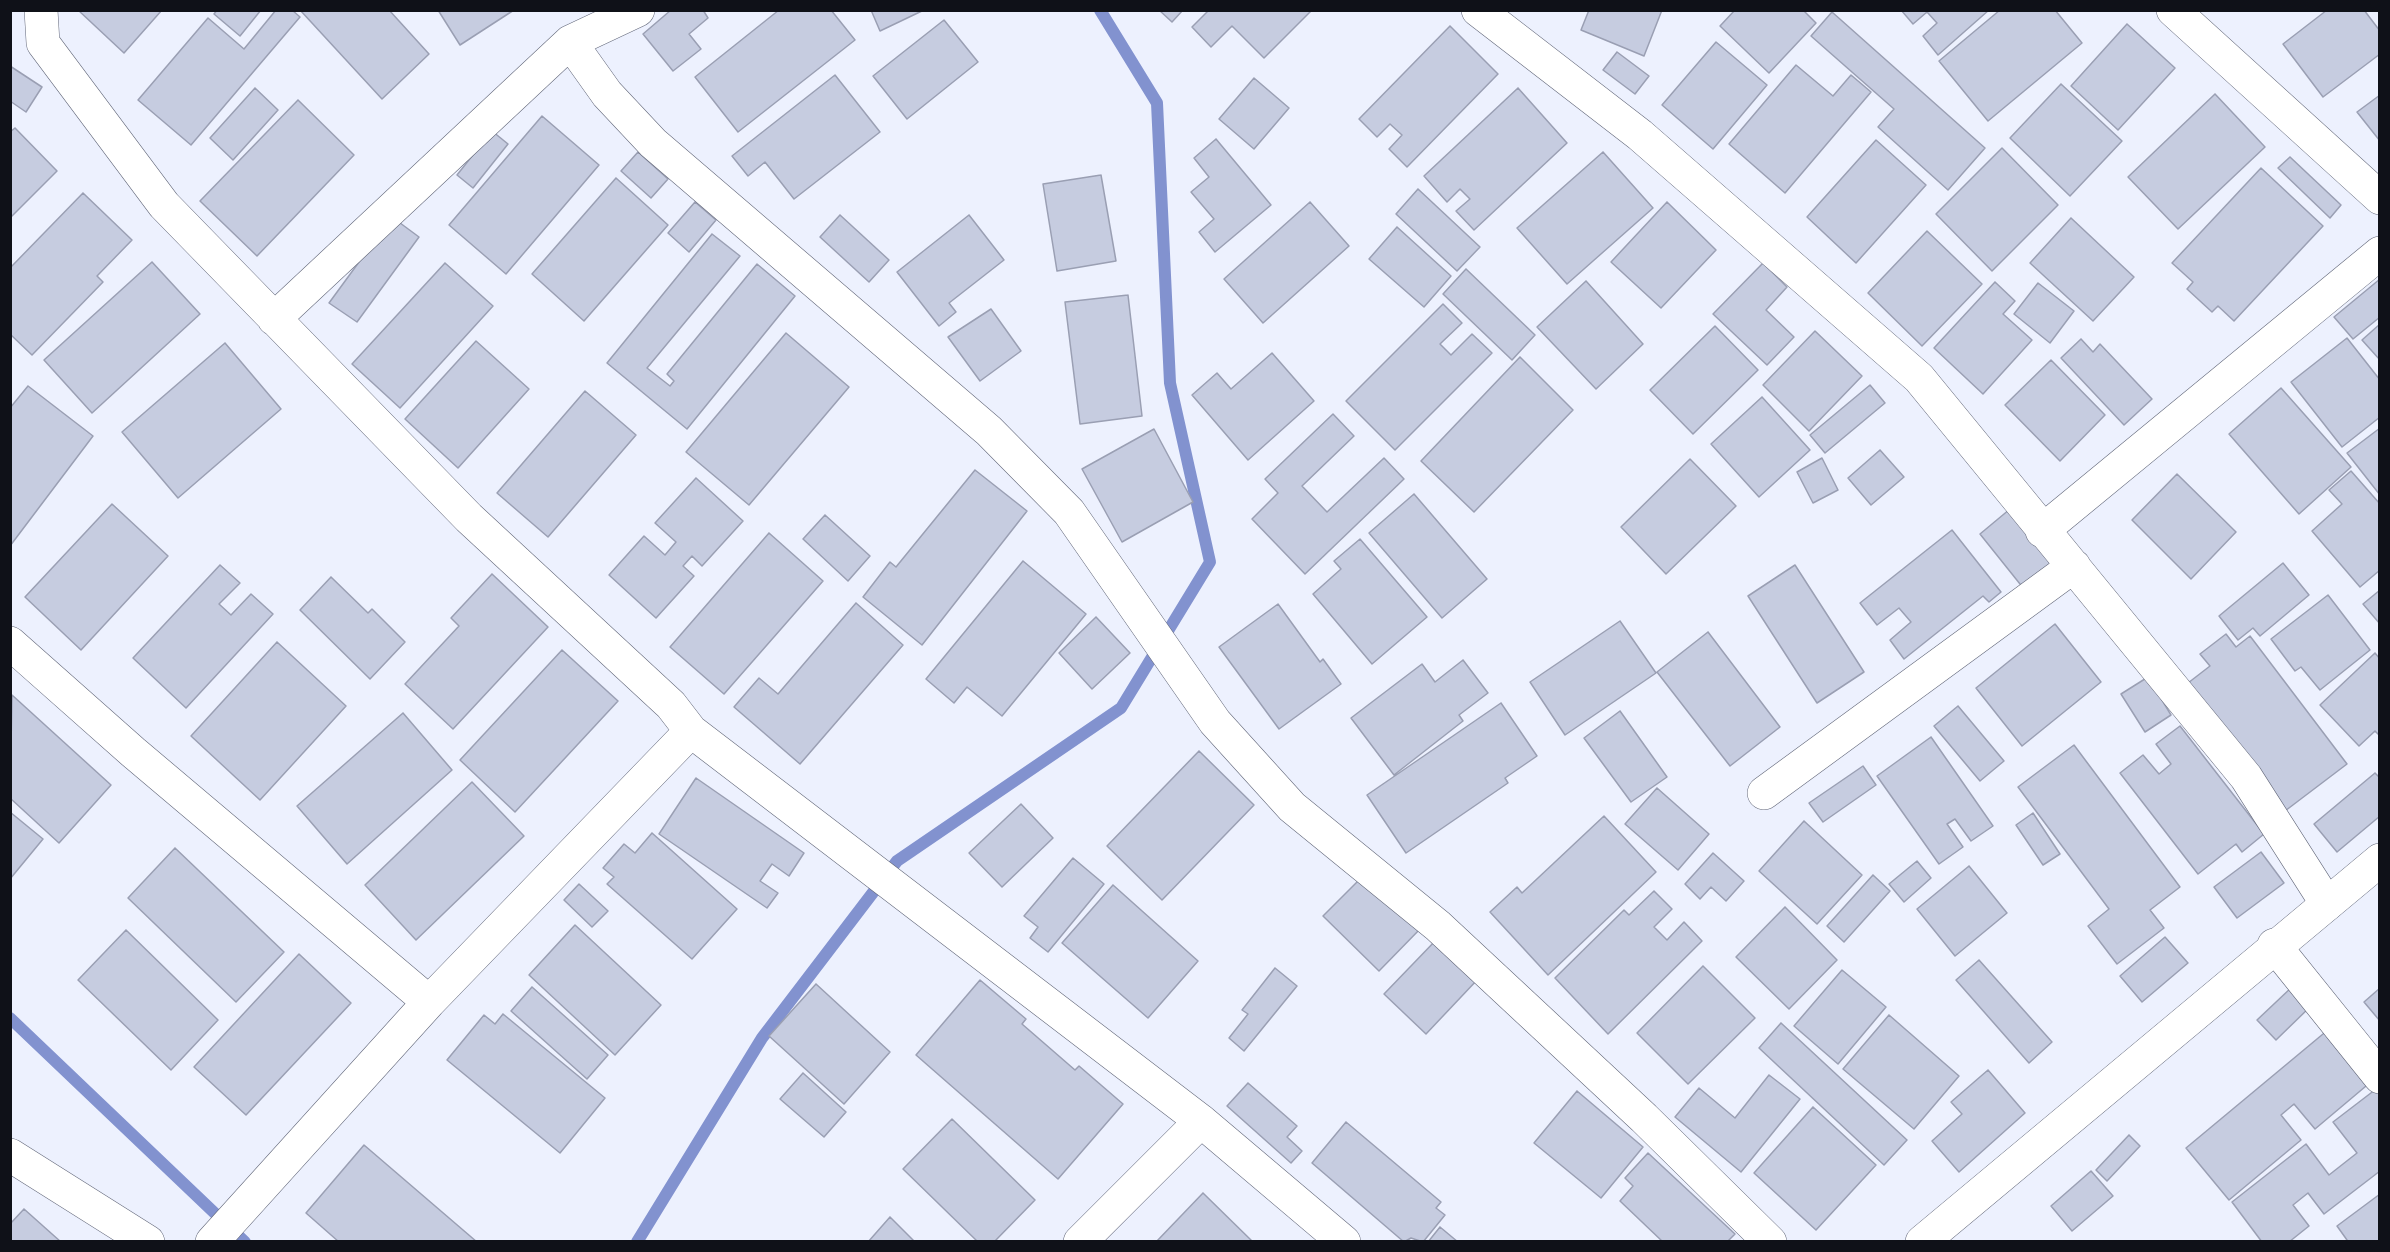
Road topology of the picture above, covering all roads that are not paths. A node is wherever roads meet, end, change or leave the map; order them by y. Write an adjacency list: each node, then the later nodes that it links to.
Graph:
1 (41, 10): 8 (street)
2 (638, 10): 5 (street)
3 (1478, 10): 9 (street)
4 (2173, 10): 6 (street)
5 (570, 42): 8 (street); 25 (street)
6 (2379, 198)
7 (2379, 253): 9 (street)
8 (274, 319): 12 (street)
9 (2042, 531): 10 (street)
10 (2074, 566): 13 (street); 15 (street)
11 (10, 643): 17 (street)
12 (691, 731): 17 (street); 19 (street)
13 (1764, 793)
14 (2379, 860): 15 (street)
15 (2327, 904): 16 (street)
16 (2274, 945): 18 (street); 26 (street)
17 (429, 1002): 22 (street)
18 (2379, 1077)
19 (1202, 1121): 23 (street); 24 (street)
20 (10, 1155): 21 (street)
21 (148, 1242)
22 (212, 1242)
23 (1080, 1242)
24 (1344, 1242)
25 (1770, 1242)
26 (1922, 1242)

